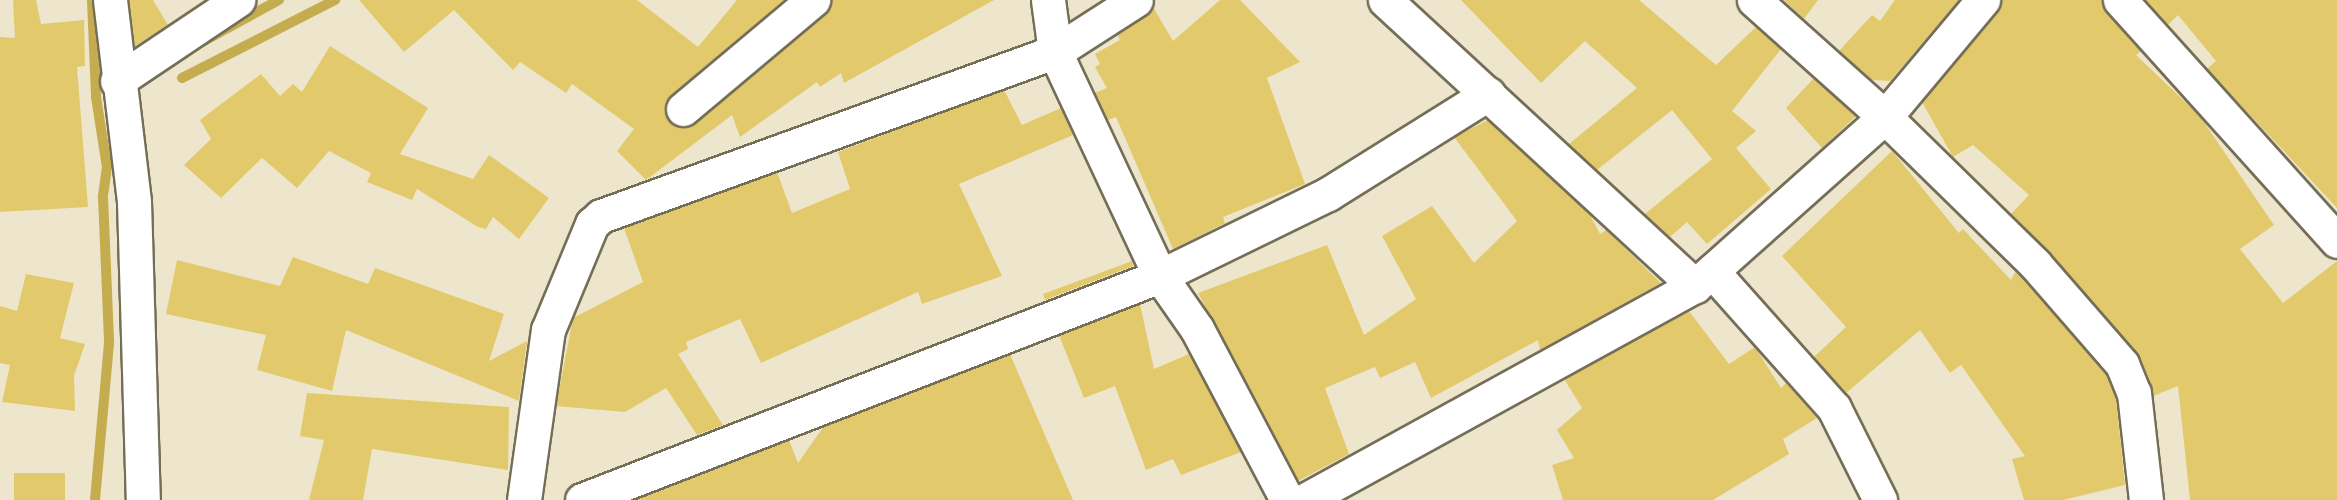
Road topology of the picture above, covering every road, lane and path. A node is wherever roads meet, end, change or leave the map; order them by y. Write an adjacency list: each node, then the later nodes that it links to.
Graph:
1 (110, 0): 11 (street)
2 (238, 0): 11 (street)
3 (813, 0): 13 (street)
4 (1048, 0): 10 (street)
5 (1136, 0): 10 (street)
6 (1385, 0): 12 (street)
7 (1754, 0): 14 (street)
8 (1983, 0): 14 (street)
9 (2120, 0): 15 (street)
10 (1055, 52): 16 (street); 19 (street)
11 (117, 81): 18 (street)
12 (1488, 94): 16 (street); 17 (street)
13 (683, 109)
14 (1885, 117): 17 (street); 24 (street)
15 (2337, 241)
16 (1160, 276): 20 (street); 21 (street)
17 (1704, 278): 22 (street); 23 (street)
18 (142, 500)
19 (524, 500)
20 (582, 500)
21 (1287, 500)
22 (1305, 500)
23 (1880, 500)
24 (2146, 500)

